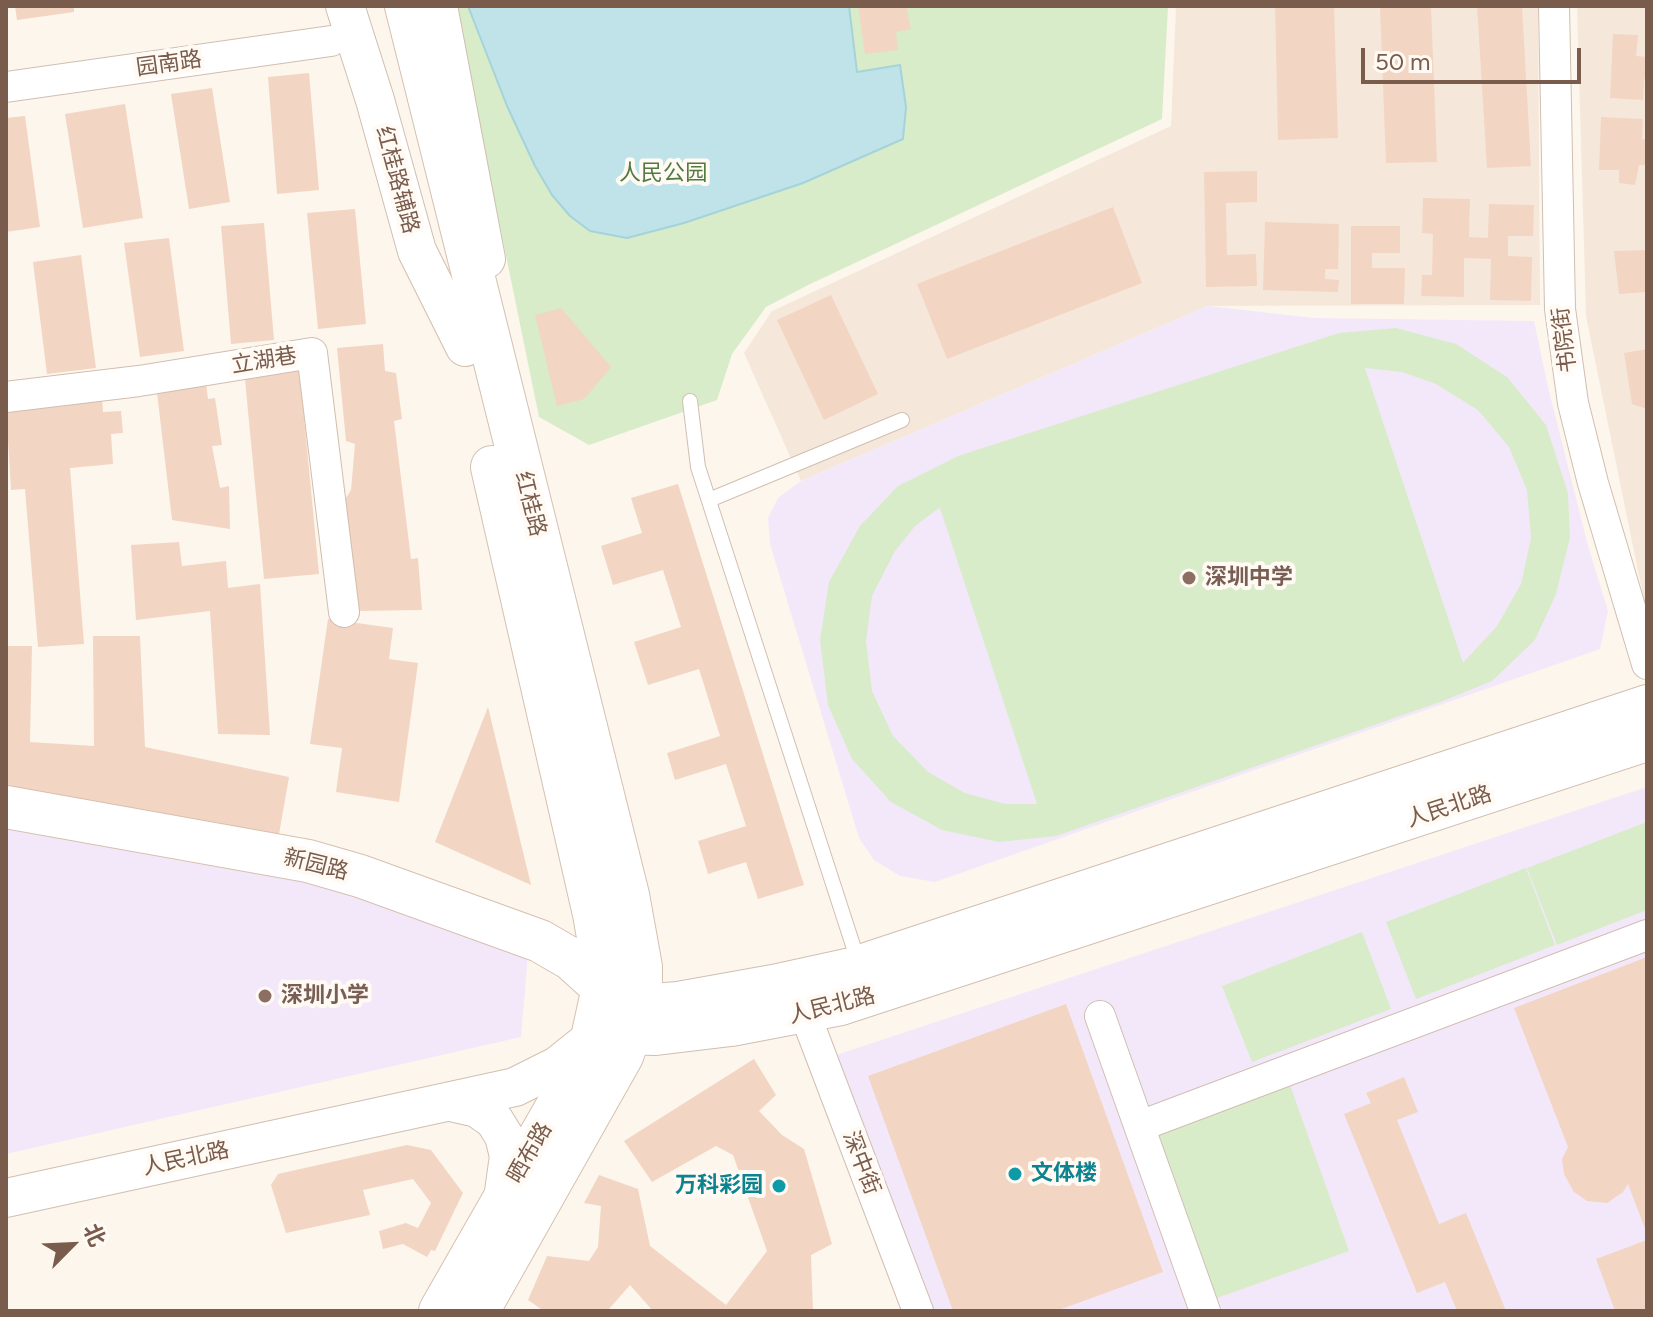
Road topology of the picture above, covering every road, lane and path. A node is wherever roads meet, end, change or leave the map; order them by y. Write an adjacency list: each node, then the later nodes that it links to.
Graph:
1 (345, 6): 8 (street, 红桂路辅路)
2 (384, 6): 8 (main road, 红桂路)
3 (406, 6): 8 (main road, 红桂路)
4 (438, 6): 8 (street)
5 (1554, 6): 15 (street, 书院街)
6 (331, 41): 7 (street, 园南路)
7 (6, 87)
8 (415, 92): 9 (main road, 红桂路)
9 (477, 343): 21 (main road, 红桂路); 24 (main road, 红桂路)
10 (6, 397): 14 (street, 立湖巷)
11 (690, 401): 13 (lane)
12 (902, 420): 13 (lane)
13 (709, 500): 20 (lane)
14 (344, 612)
15 (1647, 664)
16 (1647, 704): 20 (street, 人民北路)
17 (1647, 742): 22 (street, 人民北路)
18 (6, 807): 21 (main road, 新园路)
19 (1647, 935): 26 (street)
20 (859, 964): 24 (street, 人民北路)
21 (603, 988): 24 (main road, 晒布路)
22 (805, 1014): 24 (street, 人民北路); 31 (street, 深中街)
23 (1100, 1016): 26 (street)
24 (621, 1026): 25 (street, 人民北路); 28 (main road, 晒布路); 30 (main road, 晒布路)
25 (451, 1102): 27 (street, 人民北路); 28 (street)
26 (1140, 1126): 32 (street)
27 (6, 1198)
28 (503, 1199): 29 (main road, 晒布路)
29 (440, 1311)
30 (478, 1311)
31 (918, 1311)
32 (1205, 1311)

